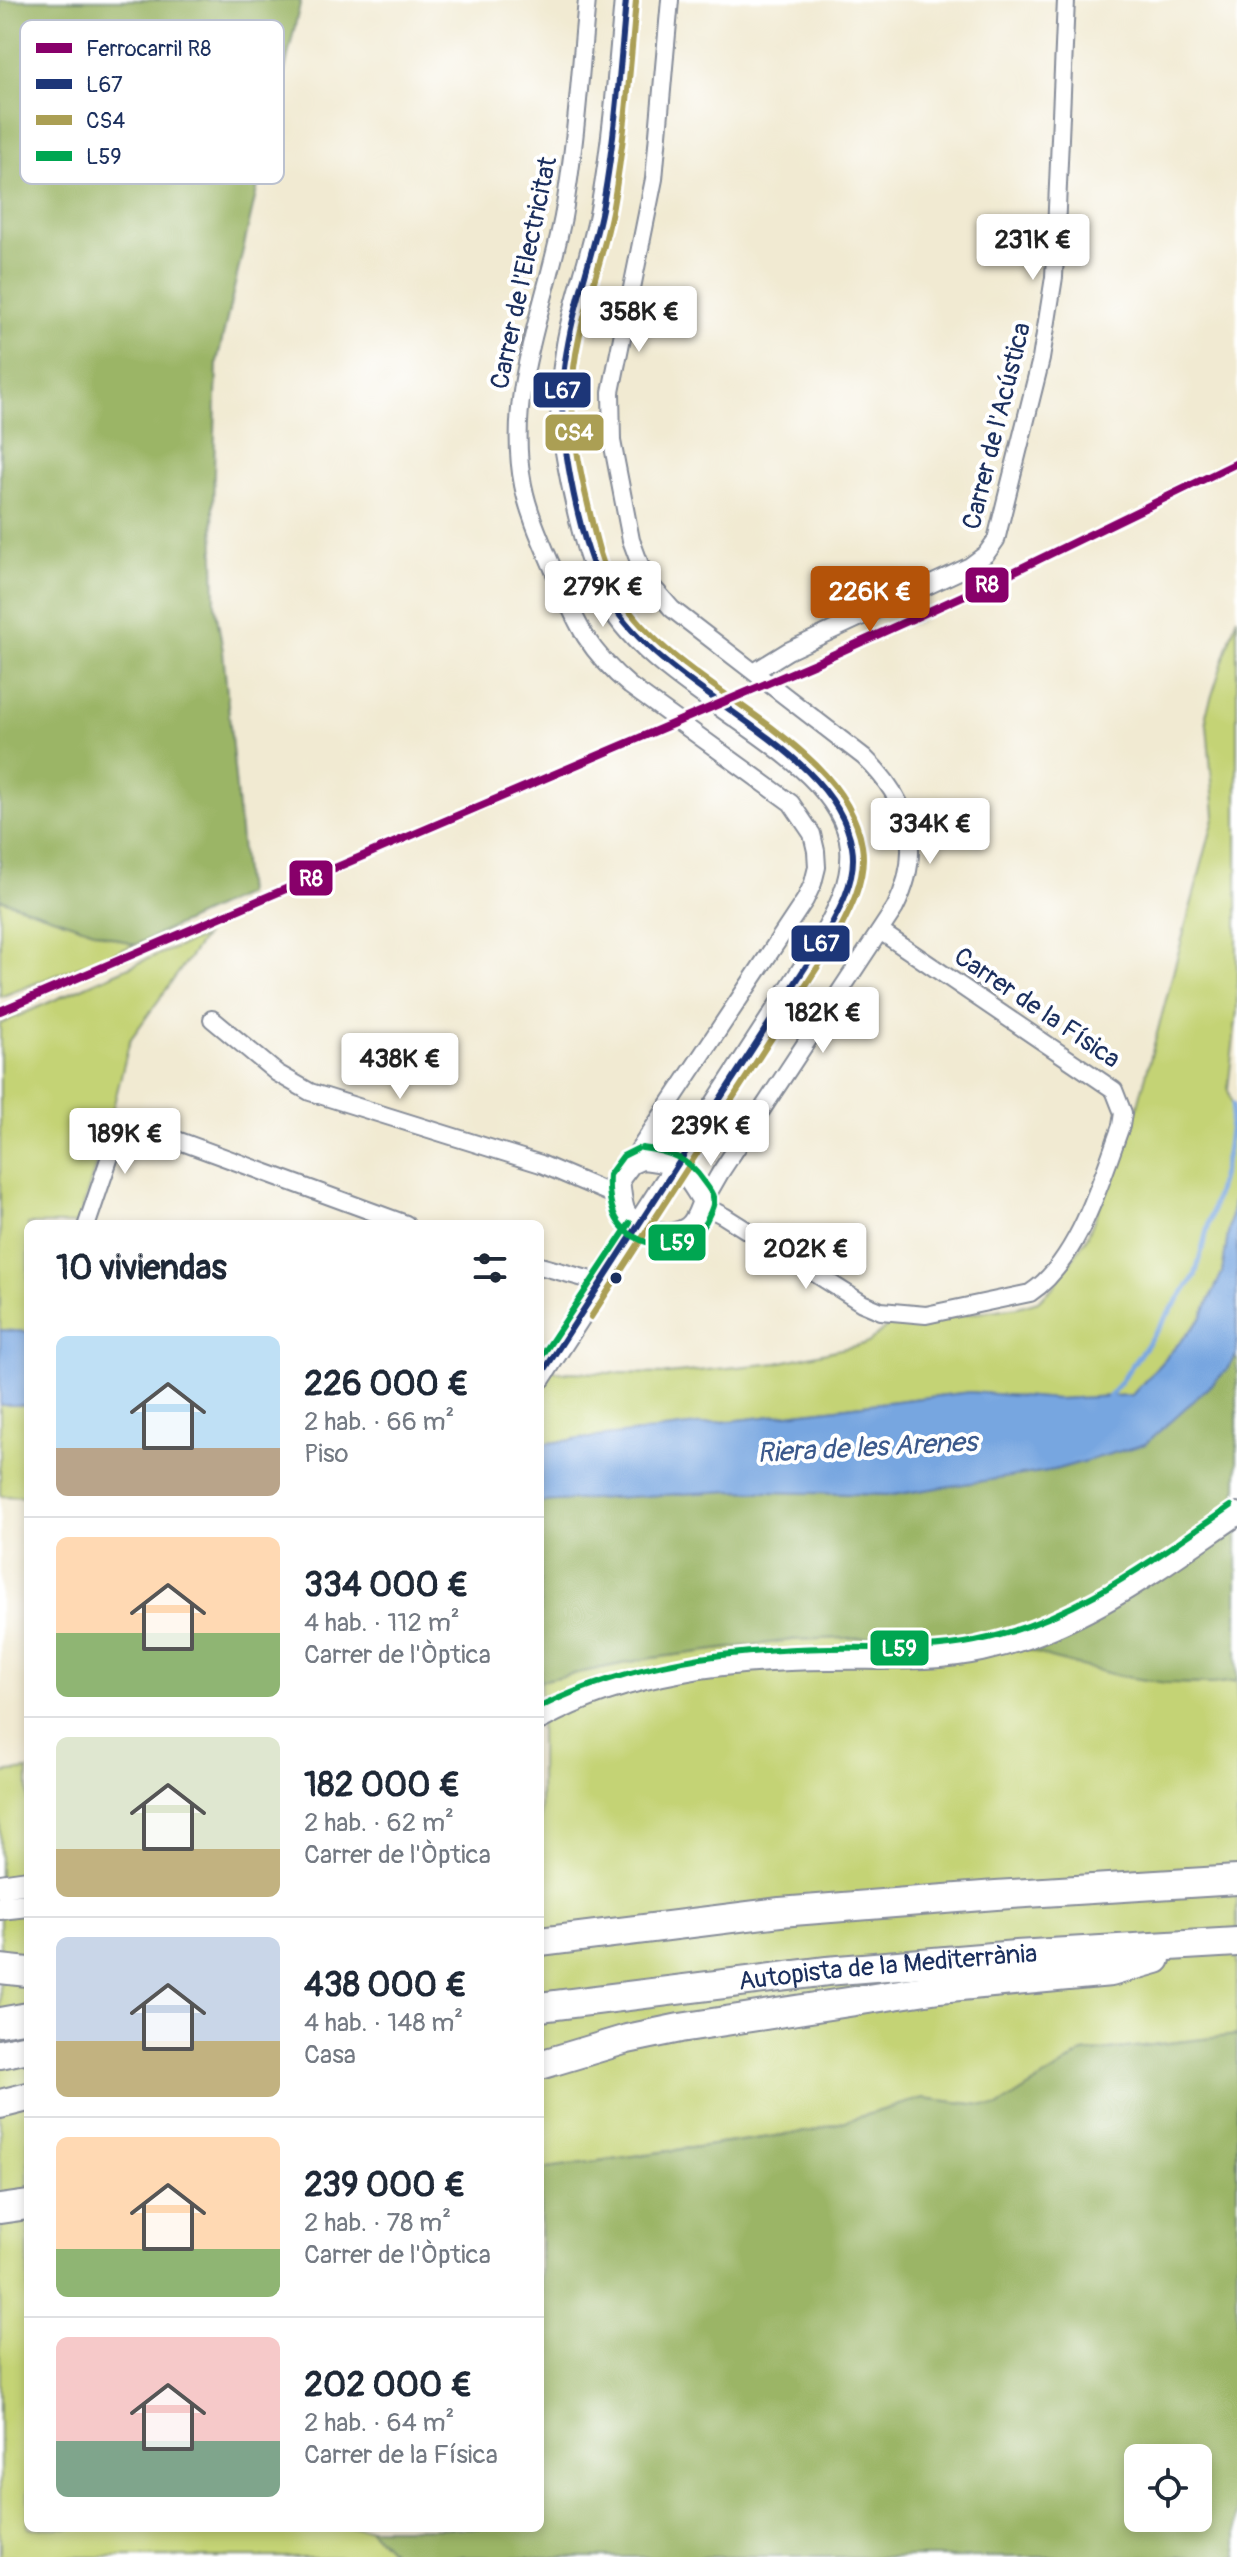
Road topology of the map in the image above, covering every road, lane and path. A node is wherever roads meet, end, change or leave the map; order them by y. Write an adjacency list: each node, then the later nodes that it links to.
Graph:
1 (587, 0): 8 (street, Carrer de l'Electricitat)
2 (626, 0): 9 (street)
3 (670, 0): 5 (street)
4 (1066, 0): 5 (street, Carrer de l'Acústica)
5 (754, 672): 6 (street)
6 (880, 931): 10 (street); 12 (street, Carrer de la Física)
7 (212, 1019): 11 (street)
8 (665, 1112): 9 (street, Carrer de l'Electricitat); 11 (street, Carrer de l'Electricitat)
9 (676, 1169): 10 (street); 11 (street); 12 (street); 15 (street)
10 (720, 1173): 12 (street)
11 (623, 1180): 15 (street)
12 (704, 1203): 15 (street)
13 (88, 1220): 14 (street)
14 (395, 1220)
15 (638, 1228): 17 (street)
16 (544, 1267): 17 (street)
17 (602, 1283): 18 (street)
18 (544, 1371)
19 (1237, 1514): 20 (street)
20 (564, 1705): 21 (street); 22 (street)
21 (544, 1708)
22 (544, 1716)
23 (1237, 1880): 28 (highway)
24 (24, 1883): 25 (street)
25 (0, 1886)
26 (24, 1905): 27 (street)
27 (0, 1908)
28 (544, 1942)
29 (1237, 1942): 30 (highway, Autopista de la Mediterrània)
30 (1188, 1947): 33 (highway, Autopista de la Mediterrània); 38 (highway)
31 (0, 1969): 32 (highway)
32 (24, 1972)
33 (544, 2006)
34 (24, 2018): 35 (highway)
35 (0, 2022)
36 (24, 2049): 37 (highway)
37 (0, 2054)
38 (544, 2064)
39 (24, 2098): 40 (highway)
40 (0, 2104)
41 (24, 2206): 42 (highway)
42 (0, 2209)

